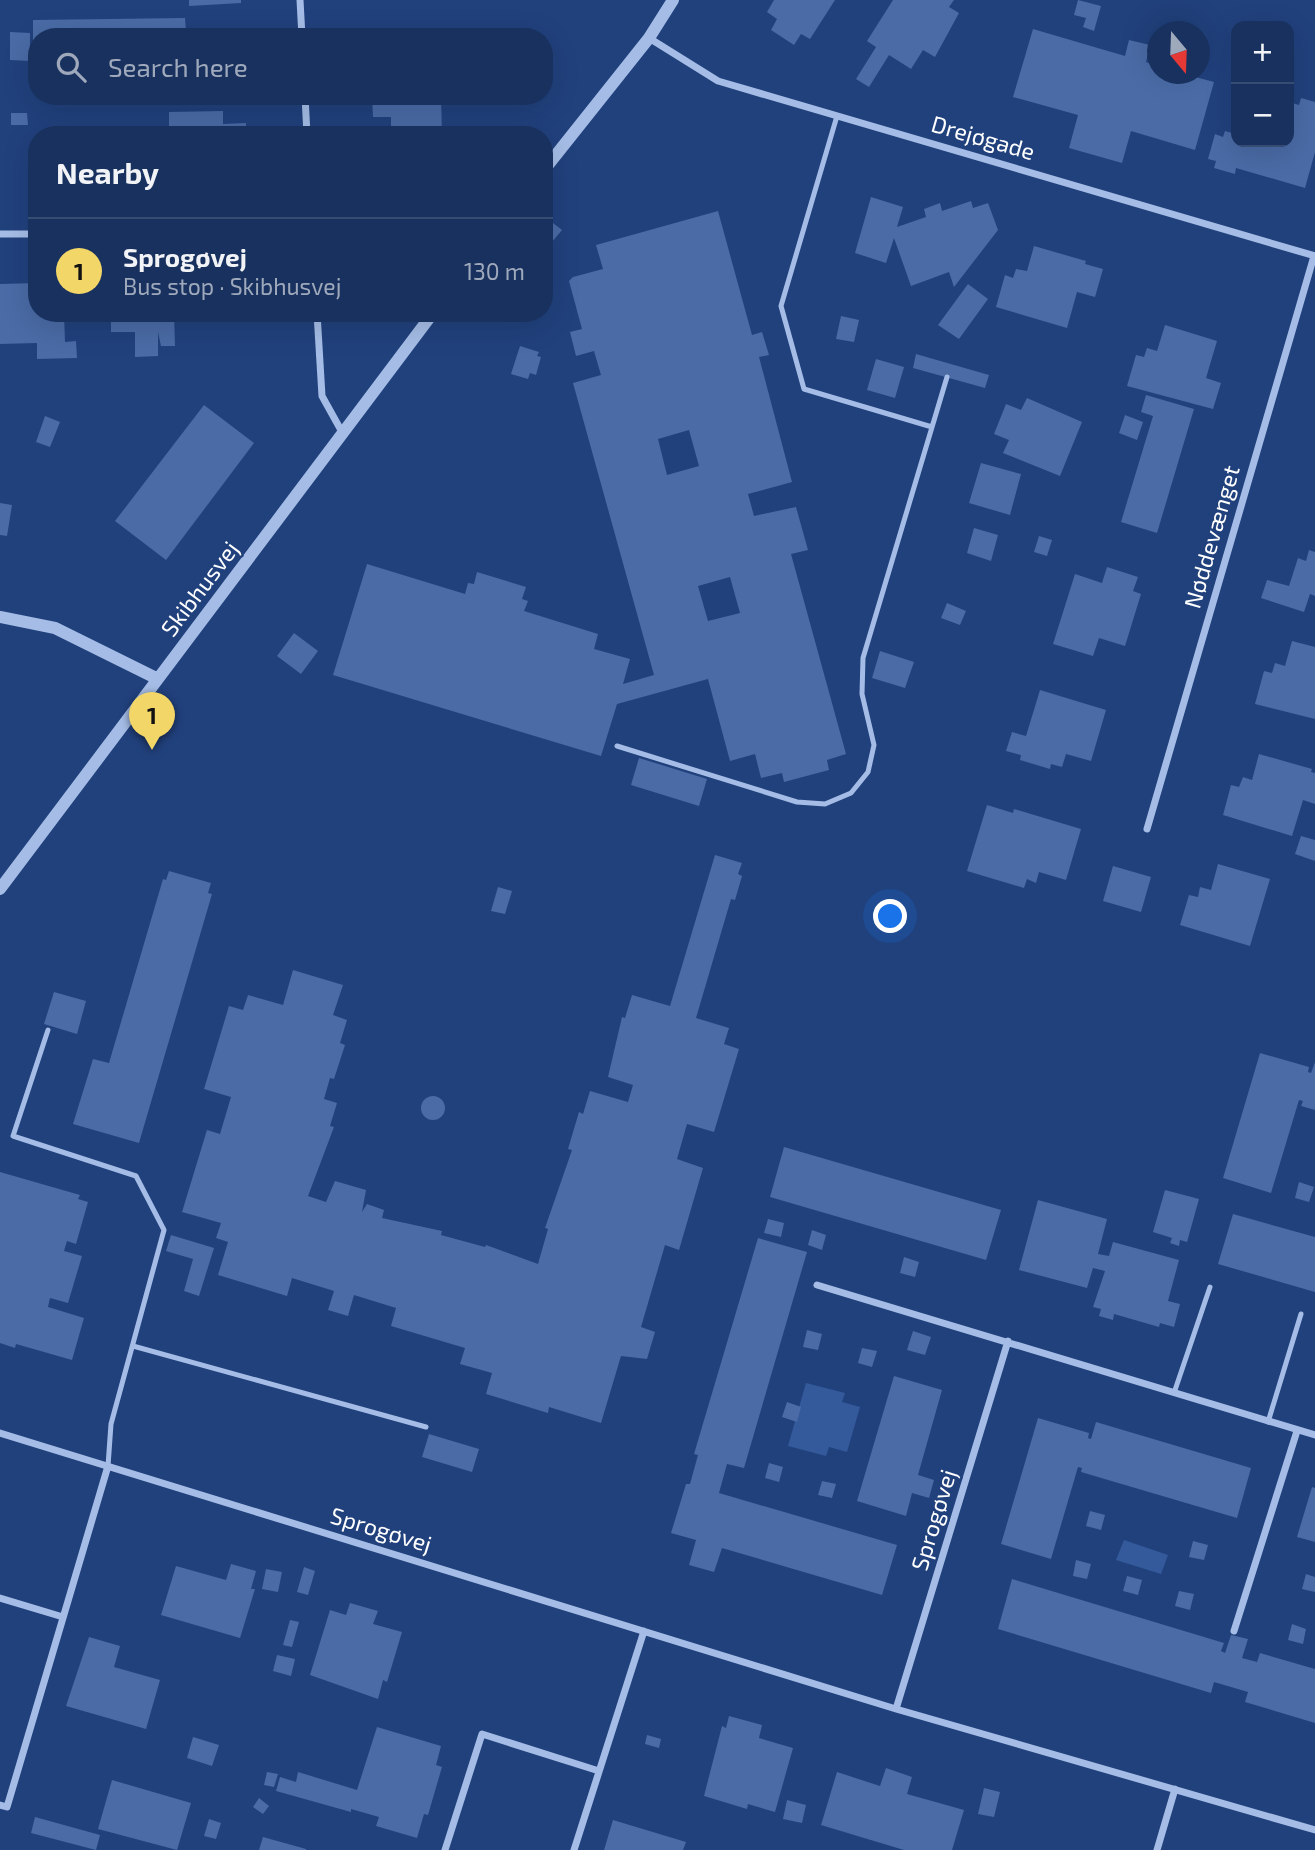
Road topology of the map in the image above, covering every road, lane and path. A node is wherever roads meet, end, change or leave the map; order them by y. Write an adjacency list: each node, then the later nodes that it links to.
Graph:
1 (300, 0): 3 (street)
2 (673, 0): 4 (street)
3 (302, 28)
4 (649, 38): 6 (street, Drejøgade); 8 (street)
5 (305, 105): 7 (street)
6 (838, 116): 11 (street, Drejøgade); 15 (lane)
7 (307, 126)
8 (553, 159)
9 (0, 234): 10 (street)
10 (28, 234)
11 (1315, 256): 20 (street, Nøddevænget)
12 (317, 322): 16 (street)
13 (426, 322): 16 (street, Skibhusvej)
14 (947, 377): 15 (lane)
15 (932, 427): 19 (lane)
16 (342, 432): 18 (street, Skibhusvej)
17 (0, 617): 18 (street)
18 (158, 680): 21 (street, Skibhusvej)
19 (617, 746)
20 (1147, 829)
21 (0, 889)
22 (48, 1030): 27 (lane)
23 (817, 1286): 26 (street)
24 (1210, 1287): 28 (lane)
25 (1301, 1314): 29 (lane)
26 (1008, 1342): 28 (street); 39 (street, Sprogøvej)
27 (133, 1346): 30 (lane); 34 (lane)
28 (1174, 1393): 29 (street)
29 (1268, 1422): 31 (street)
30 (426, 1427)
31 (1297, 1431): 33 (street); 38 (street)
32 (0, 1433): 34 (street, Sprogøvej)
33 (1315, 1435)
34 (107, 1466): 36 (street); 37 (street, Sprogøvej)
35 (0, 1598): 36 (street)
36 (63, 1616): 42 (street)
37 (644, 1630): 39 (street, Sprogøvej); 40 (street)
38 (1234, 1631)
39 (896, 1709): 41 (street, Sprogøvej)
40 (599, 1771): 44 (street); 45 (street)
41 (1175, 1789): 43 (street, Sprogøvej); 46 (street)
42 (0, 1805)
43 (1315, 1830)
44 (445, 1850)
45 (574, 1850)
46 (1157, 1850)

